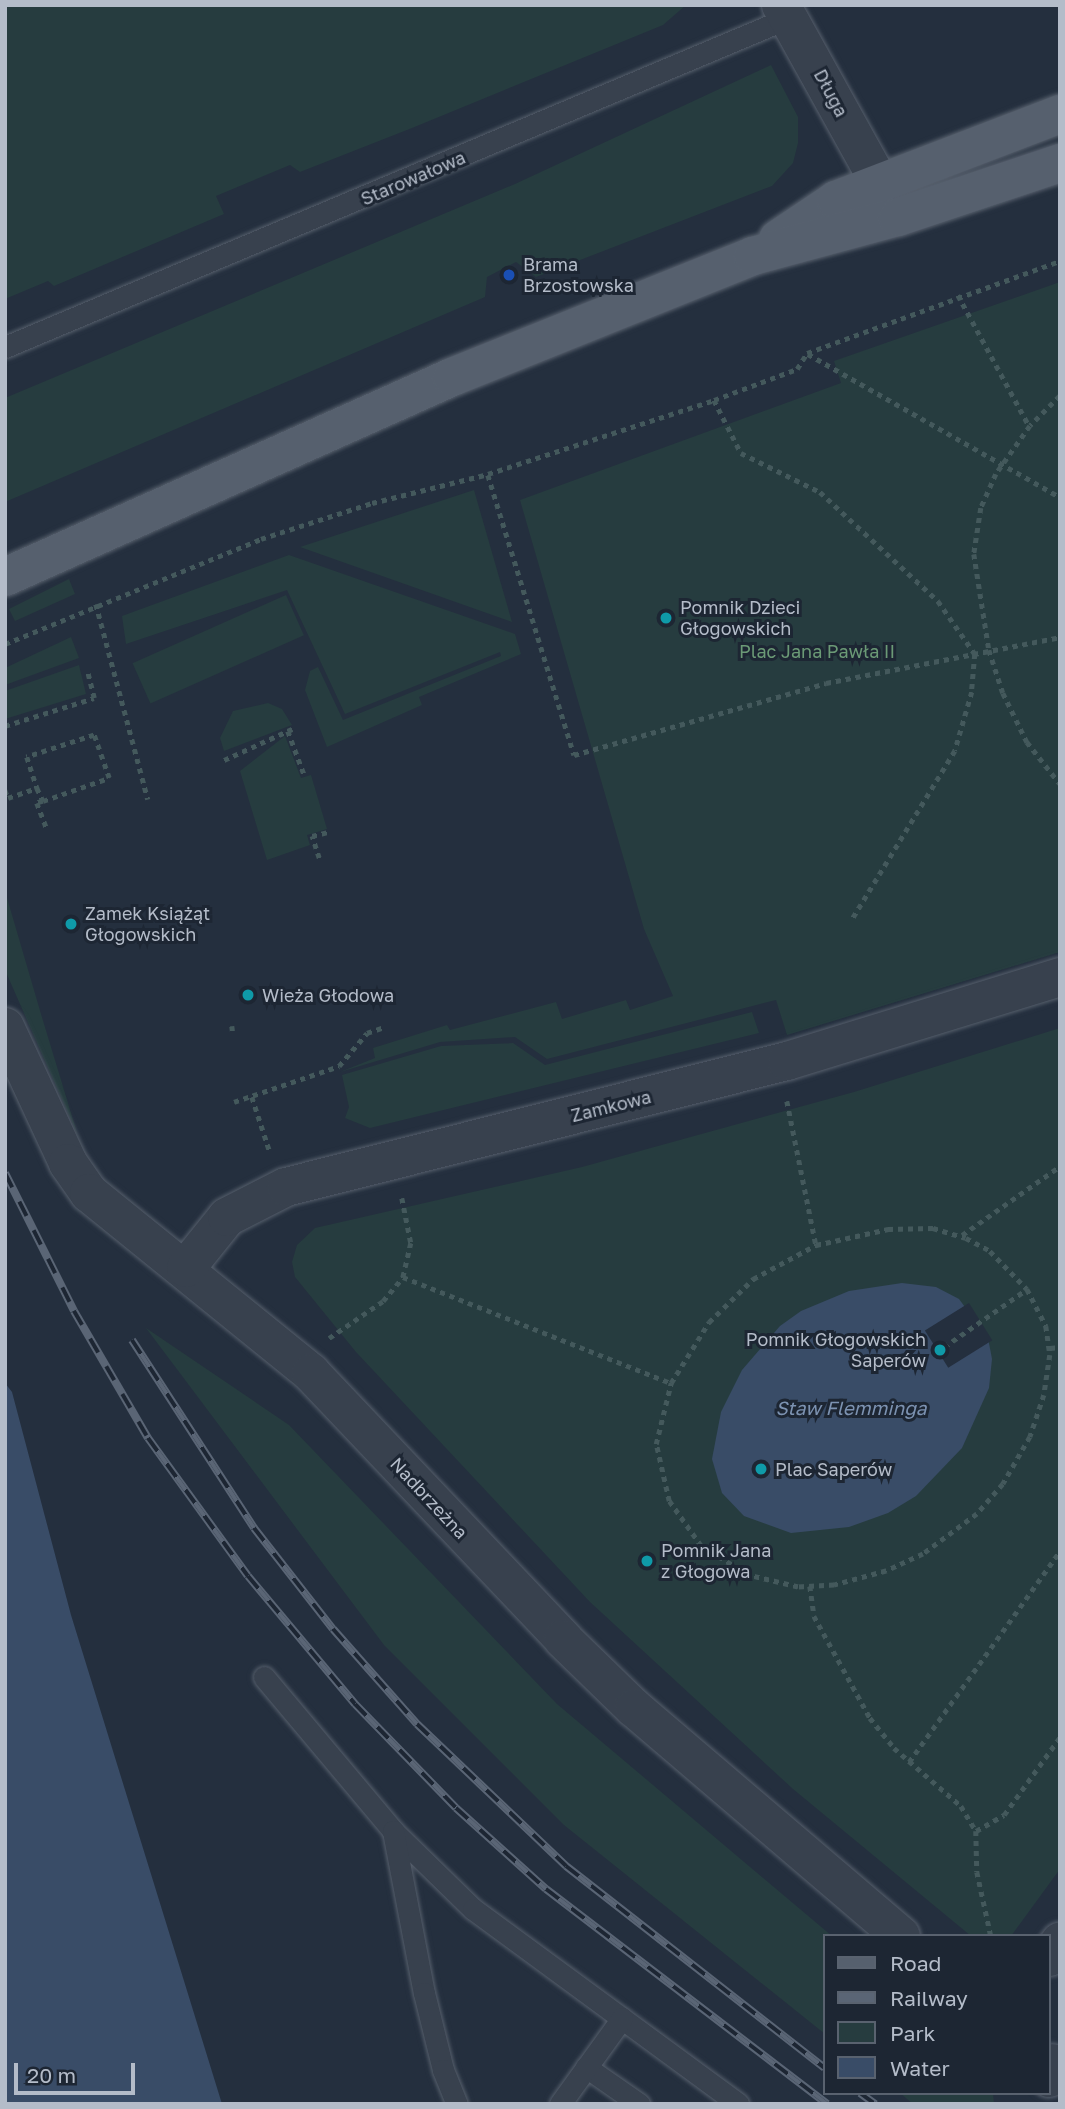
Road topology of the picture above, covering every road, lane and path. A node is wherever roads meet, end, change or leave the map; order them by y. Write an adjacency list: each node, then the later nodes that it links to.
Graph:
1 (797, 9): 4 (street, Długa); 8 (lane, Starowałowa)
2 (1060, 114): 4 (main road)
3 (1060, 163): 5 (main road)
4 (879, 181): 5 (main road)
5 (753, 256): 16 (main road)
6 (1060, 261): 7 (path)
7 (958, 295): 9 (path); 12 (path)
8 (5, 347)
9 (807, 354): 11 (path); 13 (path)
10 (1060, 396): 12 (path)
11 (714, 400): 14 (path); 21 (path)
12 (1030, 426): 13 (path)
13 (1002, 464): 15 (path); 20 (path)
14 (488, 474): 17 (path); 21 (path)
15 (1060, 497)
16 (5, 577)
17 (96, 604): 19 (path); 29 (path)
18 (1060, 637): 20 (path)
19 (5, 644)
20 (989, 650): 21 (path); 26 (path)
21 (975, 654): 34 (path)
22 (88, 670): 23 (path)
23 (5, 726)
24 (224, 760): 25 (path)
25 (304, 774)
26 (1060, 784)
27 (37, 788): 28 (path); 30 (path); 30 (path)
28 (5, 790)
29 (148, 799)
30 (43, 801): 31 (path)
31 (47, 829)
32 (328, 832): 33 (path)
33 (319, 858)
34 (853, 918)
35 (1060, 977): 48 (street, Zamkowa)
36 (232, 1026): 39 (path)
37 (5, 1027): 48 (street, Nadbrzeżna)
38 (384, 1027): 40 (path)
39 (233, 1034)
40 (252, 1097): 42 (path); 43 (path)
41 (787, 1098): 47 (path)
42 (234, 1102)
43 (270, 1153)
44 (1060, 1166): 46 (path)
45 (401, 1197): 49 (path)
46 (961, 1236): 47 (path); 50 (path)
47 (816, 1245): 55 (path)
48 (186, 1268): 63 (street, Nadbrzeżna)
49 (403, 1277): 51 (path); 55 (path)
50 (1027, 1289): 52 (path); 54 (path)
51 (328, 1339)
52 (944, 1347)
53 (1060, 1347): 54 (path)
54 (1050, 1348): 57 (path)
55 (671, 1384): 57 (path)
56 (1060, 1552): 60 (path)
57 (810, 1586): 60 (path)
58 (264, 1677): 61 (lane)
59 (1060, 1737): 62 (path)
60 (909, 1762): 62 (path)
61 (393, 1831): 65 (lane); 67 (lane)
62 (976, 1831): 64 (path)
63 (899, 1934)
64 (991, 1934)
65 (621, 2018): 66 (lane); 70 (lane)
66 (586, 2067): 68 (lane); 69 (lane)
67 (457, 2104)
68 (560, 2104)
69 (639, 2104)
70 (738, 2104)

